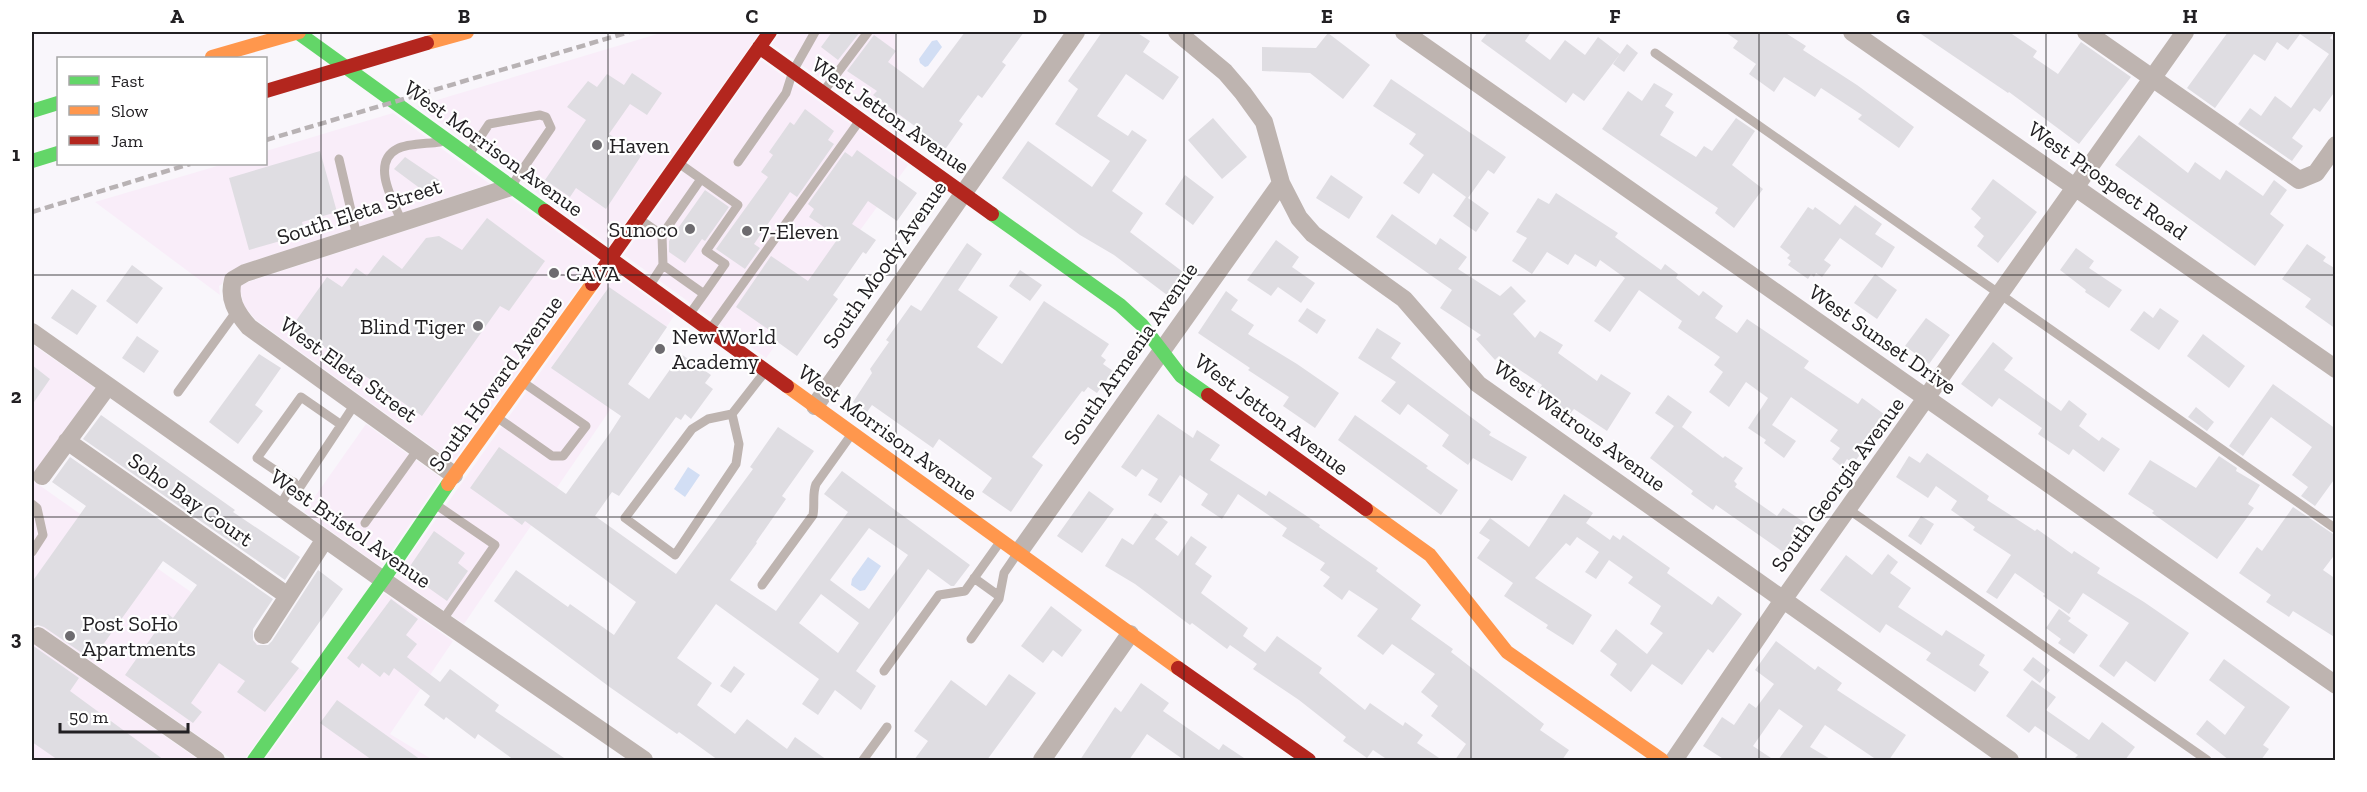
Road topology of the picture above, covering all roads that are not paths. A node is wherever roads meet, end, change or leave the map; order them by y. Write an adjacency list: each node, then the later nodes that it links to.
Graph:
1 (298, 32): 14 (main road, bridge); 22 (main road, West Morrison Avenue)
2 (467, 32): 17 (main road, bridge)
3 (770, 32): 12 (main road, South Howard Avenue)
4 (815, 32): 15 (lane)
5 (868, 32): 18 (lane)
6 (1076, 32): 34 (street, South Moody Avenue)
7 (1177, 32): 31 (street, West Watrous Avenue)
8 (1404, 32): 55 (street, West Sunset Drive)
9 (1852, 32): 33 (street, West Prospect Road)
10 (2086, 32): 16 (street)
11 (2185, 32): 16 (street, South Georgia Avenue)
12 (759, 47): 15 (main road, West Jetton Avenue); 28 (main road, South Howard Avenue)
13 (1655, 53): 44 (lane)
14 (213, 57)
15 (793, 71): 18 (main road, West Jetton Avenue); 29 (lane)
16 (2152, 78): 23 (street); 33 (street, South Georgia Avenue)
17 (267, 91)
18 (823, 92): 21 (main road, West Jetton Avenue)
19 (57, 103): 20 (main road)
20 (32, 111)
21 (861, 119): 34 (main road, West Jetton Avenue); 47 (lane)
22 (448, 141): 25 (main road, West Morrison Avenue); 36 (lane)
23 (2336, 145)
24 (57, 153): 27 (main road)
25 (468, 155): 32 (main road, West Morrison Avenue); 32 (lane)
26 (339, 159): 38 (lane)
27 (32, 161)
28 (678, 162): 30 (lane); 35 (main road, South Howard Avenue)
29 (738, 162)
30 (701, 178): 37 (lane); 43 (lane)
31 (1281, 183): 49 (street, South Armenia Avenue); 82 (street, West Watrous Avenue)
32 (511, 187): 36 (street, South Eleta Street); 39 (main road, West Morrison Avenue)
33 (2077, 188): 44 (street, South Georgia Avenue); 50 (street, West Prospect Road)
34 (963, 191): 49 (main road, West Jetton Avenue); 57 (street, South Moody Avenue)
35 (639, 218): 37 (lane); 39 (main road, South Howard Avenue)
36 (402, 222): 38 (street, South Eleta Street)
37 (662, 235): 40 (lane)
38 (357, 237): 42 (street, South Eleta Street)
39 (611, 258): 41 (main road, West Morrison Avenue); 52 (main road, South Howard Avenue)
40 (663, 265): 41 (lane); 43 (lane)
41 (649, 286): 46 (main road, West Morrison Avenue)
42 (230, 291): 45 (street, West Eleta Street)
43 (704, 294): 46 (lane)
44 (2000, 295): 55 (street, South Georgia Avenue); 72 (lane)
45 (236, 312): 54 (lane); 56 (street, West Eleta Street)
46 (689, 315): 47 (main road, West Morrison Avenue)
47 (710, 330): 51 (main road, West Morrison Avenue)
48 (32, 332): 53 (street, West Bristol Avenue)
49 (1162, 350): 76 (street, South Armenia Avenue); 97 (main road, West Jetton Avenue)
50 (2336, 369)
51 (766, 371): 57 (main road, West Morrison Avenue); 58 (lane)
52 (522, 381): 59 (main road, South Howard Avenue); 59 (lane)
53 (108, 386): 62 (street); 69 (street, West Bristol Avenue)
54 (178, 392)
55 (1927, 399): 70 (street, South Georgia Avenue); 89 (street, West Sunset Drive)
56 (355, 404): 60 (lane); 63 (street, West Eleta Street)
57 (815, 406): 61 (main road, West Morrison Avenue)
58 (732, 414): 58 (lane)
59 (497, 418): 64 (main road, South Howard Avenue)
60 (340, 424): 66 (lane); 66 (lane)
61 (853, 434): 74 (main road, West Morrison Avenue); 79 (lane)
62 (68, 441): 65 (street); 80 (street, Soho Bay Court)
63 (418, 449): 64 (street, West Eleta Street); 71 (lane)
64 (454, 475): 68 (main road, South Howard Avenue)
65 (42, 476)
66 (294, 482): 69 (lane)
67 (32, 504): 75 (lane)
68 (435, 504): 78 (main road, South Howard Avenue); 83 (lane)
69 (279, 507): 73 (street, West Bristol Avenue)
70 (1848, 509): 82 (street, South Georgia Avenue); 100 (lane)
71 (365, 523)
72 (2336, 529)
73 (325, 539): 78 (street, West Bristol Avenue); 80 (street)
74 (1001, 539): 76 (main road, West Morrison Avenue); 77 (lane)
75 (32, 552)
76 (1019, 552): 81 (lane); 84 (main road, West Morrison Avenue)
77 (974, 578): 81 (lane); 88 (lane)
78 (383, 580): 83 (street, West Bristol Avenue); 92 (main road, South Howard Avenue)
79 (762, 585)
80 (288, 596): 85 (street)
81 (999, 596): 87 (lane)
82 (1783, 600): 98 (street, South Georgia Avenue); 99 (street, West Watrous Avenue)
83 (442, 621): 93 (street, West Bristol Avenue)
84 (1130, 634): 95 (street); 96 (main road, West Morrison Avenue)
85 (263, 635)
86 (38, 636): 91 (street)
87 (971, 639)
88 (884, 671)
89 (2336, 684)
90 (887, 727): 94 (lane)
91 (216, 760)
92 (254, 760)
93 (644, 760)
94 (863, 760)
95 (1042, 760)
96 (1309, 760)
97 (1662, 760)
98 (1674, 760)
99 (2010, 760)
100 (2207, 760)

